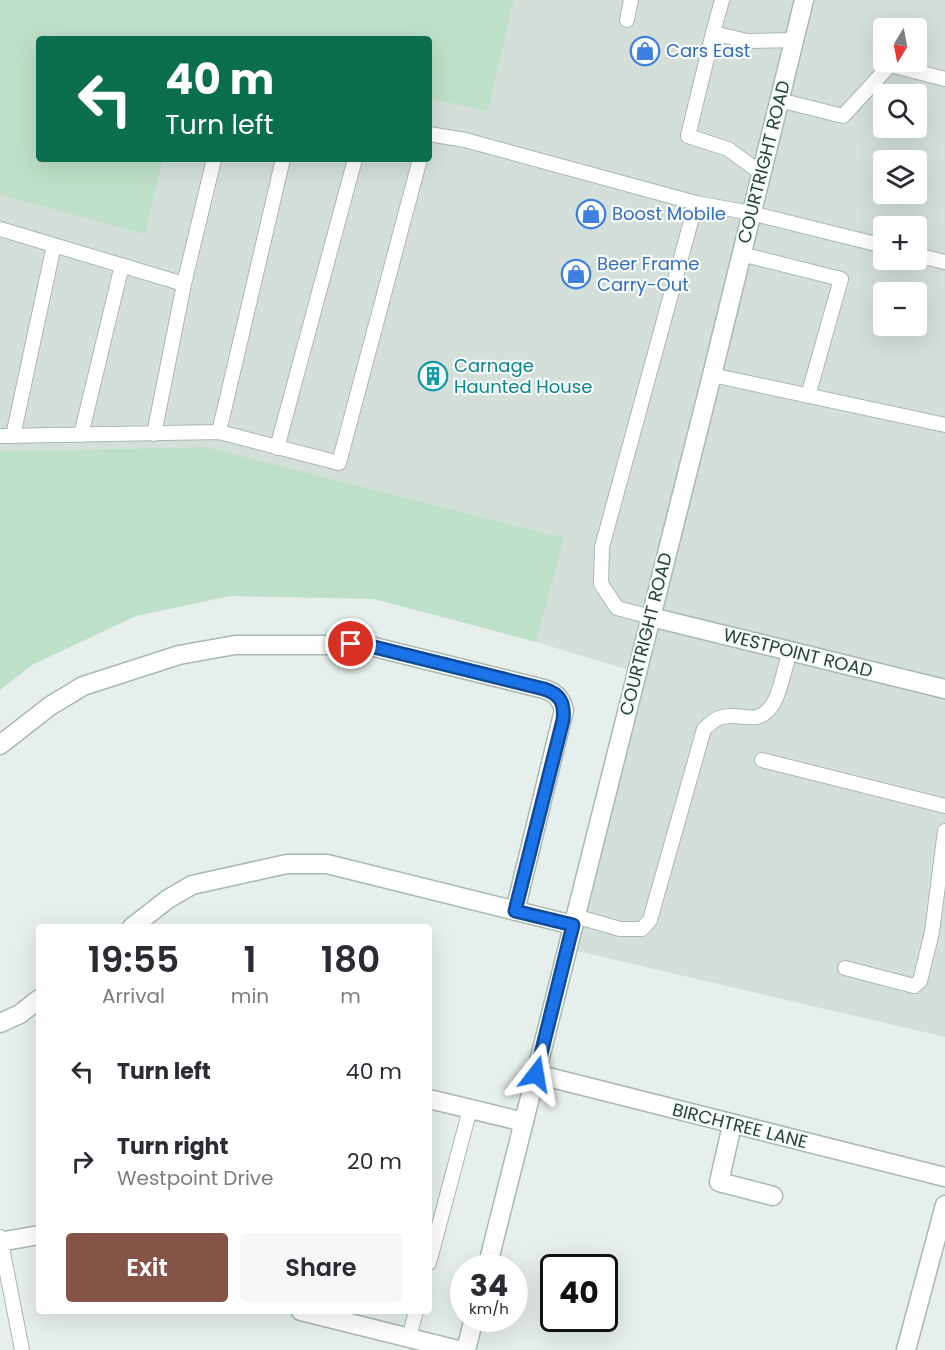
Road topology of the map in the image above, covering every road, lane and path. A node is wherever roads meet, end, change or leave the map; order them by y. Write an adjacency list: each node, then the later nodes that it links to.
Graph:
1 (631, 0): 4 (lane)
2 (722, 0): 5 (lane)
3 (804, 0): 6 (street, COURTRIGHT ROAD)
4 (627, 20)
5 (714, 33): 6 (lane); 14 (lane)
6 (794, 40): 8 (street, COURTRIGHT ROAD)
7 (945, 80): 8 (lane)
8 (779, 100): 14 (street, COURTRIGHT ROAD)
9 (432, 134): 15 (lane)
10 (213, 162): 24 (lane)
11 (282, 162): 28 (lane)
12 (354, 162): 32 (lane)
13 (419, 162): 32 (lane)
14 (761, 173): 16 (street, COURTRIGHT ROAD)
15 (696, 203): 16 (lane); 33 (lane)
16 (751, 213): 18 (lane); 20 (street, COURTRIGHT ROAD)
17 (0, 229): 19 (lane)
18 (873, 243)
19 (54, 245): 23 (lane); 31 (lane)
20 (741, 254): 25 (street, COURTRIGHT ROAD); 26 (lane)
21 (927, 258): 22 (lane)
22 (945, 262)
23 (122, 265): 24 (lane); 30 (lane)
24 (184, 284): 29 (lane)
25 (712, 375): 26 (lane); 33 (street, COURTRIGHT ROAD)
26 (808, 396): 27 (lane)
27 (945, 425)
28 (219, 432): 29 (lane); 32 (lane)
29 (154, 434): 30 (lane)
30 (81, 435): 31 (lane)
31 (6, 436)
32 (277, 448)
33 (651, 617): 34 (street, WESTPOINT ROAD); 41 (street, COURTRIGHT ROAD)
34 (790, 651): 35 (street, WESTPOINT ROAD); 41 (lane)
35 (945, 689)
36 (0, 745): 40 (street)
37 (762, 760): 38 (lane)
38 (945, 806)
39 (945, 831): 43 (lane)
40 (515, 911): 41 (street); 42 (street)
41 (574, 921): 46 (street, COURTRIGHT ROAD)
42 (136, 924)
43 (845, 968)
44 (36, 1001): 45 (street)
45 (0, 1023)
46 (536, 1074): 49 (street, COURTRIGHT ROAD); 50 (street, BIRCHTREE LANE)
47 (432, 1100): 48 (street)
48 (470, 1109): 49 (street); 56 (lane)
49 (524, 1122): 57 (street, COURTRIGHT ROAD)
50 (732, 1125): 51 (street, BIRCHTREE LANE); 52 (street)
51 (945, 1177)
52 (772, 1196)
53 (945, 1205): 65 (street)
54 (36, 1235): 55 (street)
55 (1, 1240): 62 (lane)
56 (432, 1252)
57 (491, 1254)
58 (313, 1314): 61 (street)
59 (415, 1314): 61 (lane)
60 (470, 1332): 64 (street)
61 (409, 1338): 63 (street)
62 (22, 1350)
63 (458, 1350)
64 (466, 1350)
65 (906, 1350)

